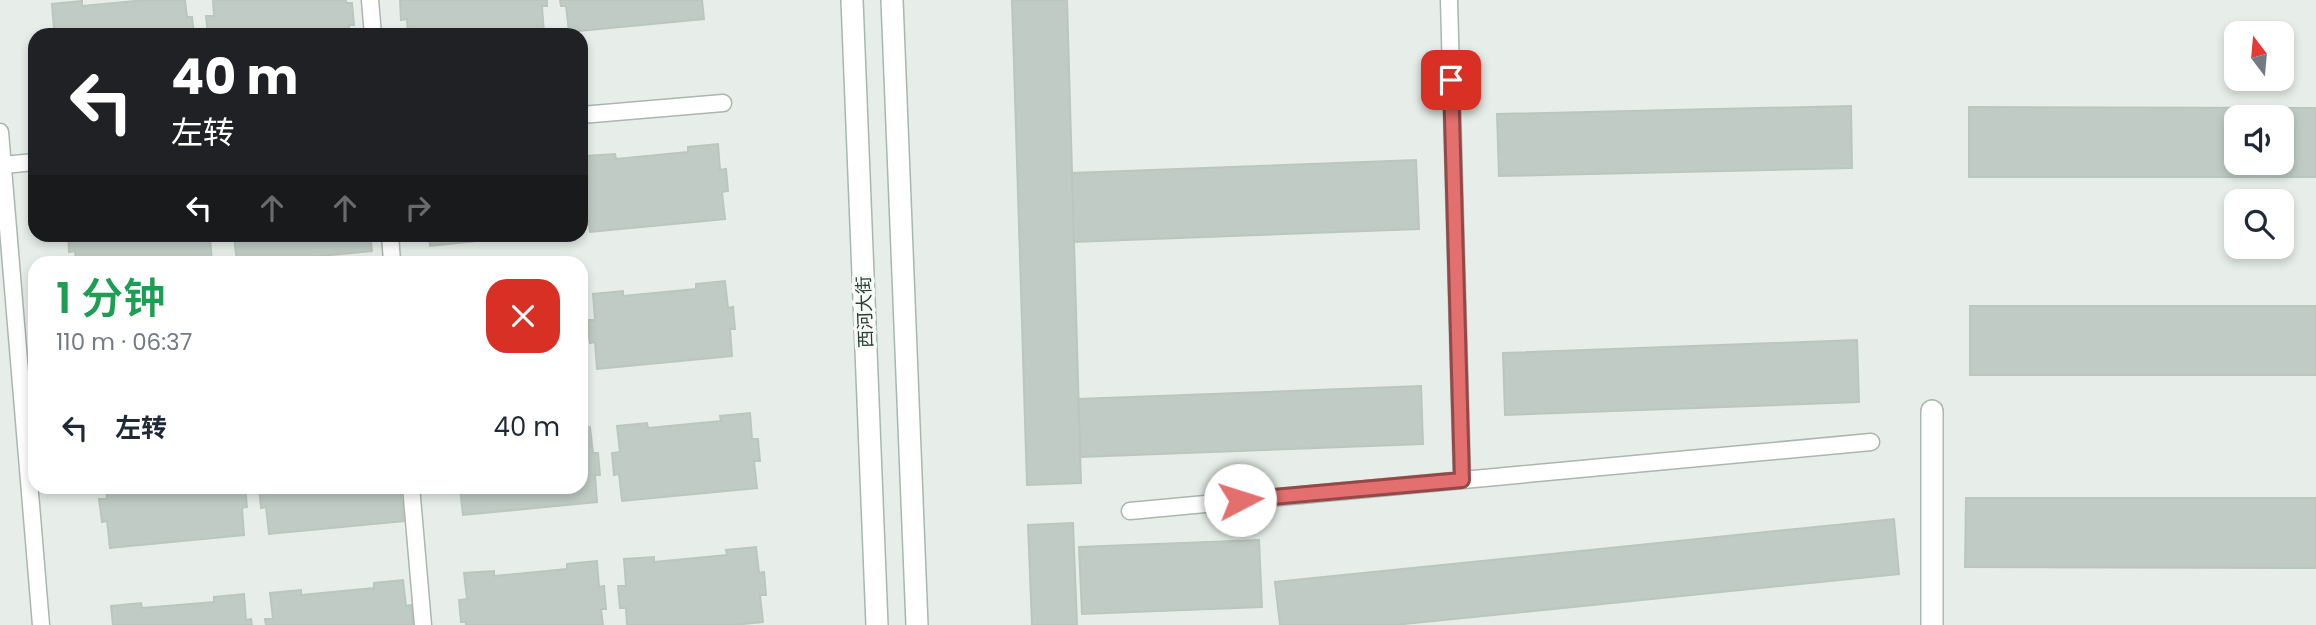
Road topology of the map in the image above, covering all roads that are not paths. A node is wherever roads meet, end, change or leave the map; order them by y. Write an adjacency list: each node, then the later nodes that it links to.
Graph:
1 (370, 0): 5 (lane)
2 (852, 0): 20 (street, 西河大街)
3 (892, 0): 21 (street)
4 (1449, 0): 14 (lane)
5 (372, 28)
6 (723, 103): 7 (lane)
7 (588, 114)
8 (0, 132): 10 (lane)
9 (28, 163): 10 (lane)
10 (3, 165): 13 (lane)
11 (1932, 411): 22 (street)
12 (1871, 442): 14 (lane)
13 (28, 468)
14 (1462, 480): 17 (lane)
15 (30, 494): 18 (lane)
16 (412, 494): 19 (lane)
17 (1129, 511)
18 (41, 625)
19 (423, 625)
20 (877, 625)
21 (917, 625)
22 (1932, 625)

